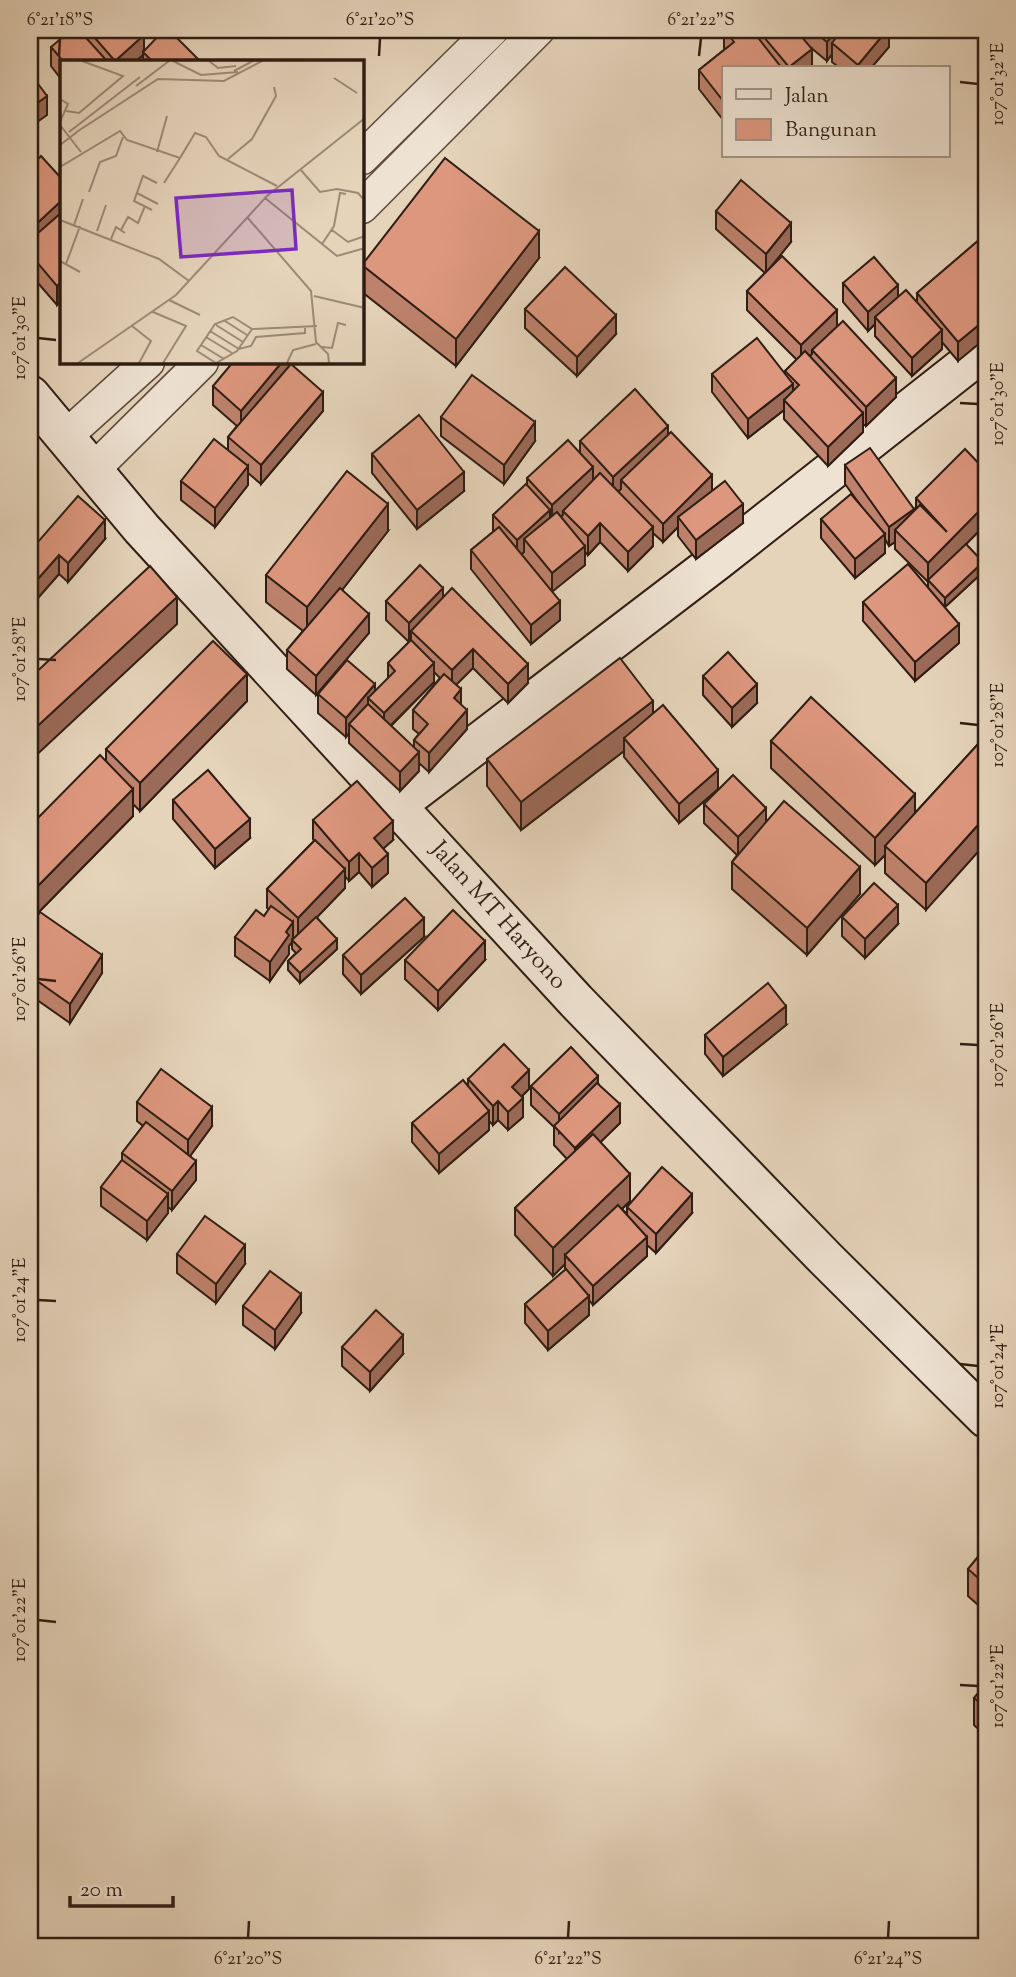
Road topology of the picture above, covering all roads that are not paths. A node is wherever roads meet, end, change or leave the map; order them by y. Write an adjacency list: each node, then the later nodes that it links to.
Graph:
1 (492, 30): 3 (street)
2 (538, 30): 4 (street)
3 (364, 156)
4 (364, 205)
5 (986, 349): 11 (main road)
6 (146, 364): 9 (street)
7 (200, 364): 10 (street)
8 (30, 395): 9 (main road, Jalan MT Haryono)
9 (64, 438): 10 (main road, Jalan MT Haryono)
10 (92, 471): 11 (main road, Jalan MT Haryono)
11 (397, 805): 12 (main road, Jalan MT Haryono)
12 (986, 1418)

